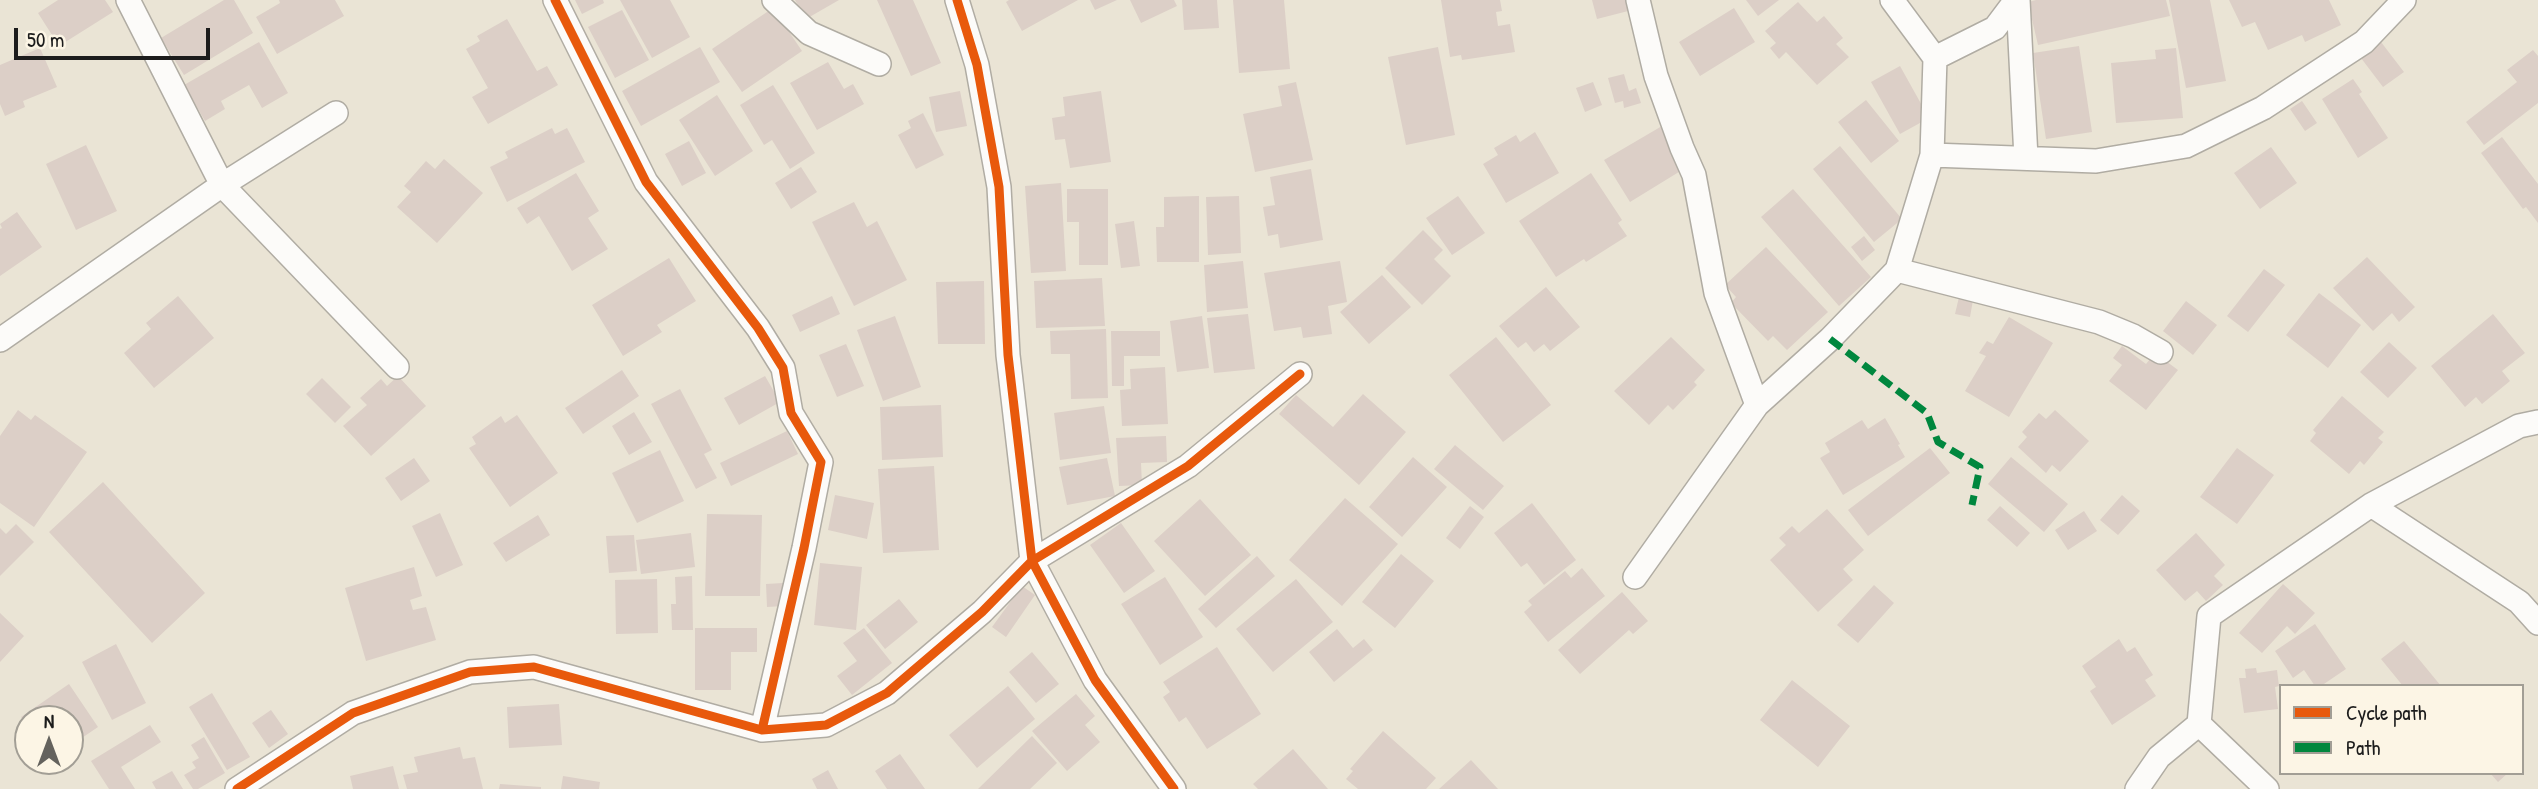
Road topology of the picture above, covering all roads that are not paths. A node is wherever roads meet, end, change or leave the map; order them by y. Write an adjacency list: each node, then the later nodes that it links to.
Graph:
1 (128, 0): 14 (street)
2 (555, 0): 27 (street)
3 (774, 0): 10 (street)
4 (957, 0): 23 (street)
5 (1637, 0): 20 (street)
6 (1892, 0): 9 (street)
7 (2017, 0): 9 (street); 13 (street)
8 (2404, 0): 13 (street)
9 (1935, 58): 12 (street)
10 (879, 64)
11 (335, 113): 14 (street)
12 (1932, 155): 13 (street); 15 (street)
13 (2026, 158)
14 (222, 185): 16 (street); 18 (street)
15 (1897, 270): 17 (street); 20 (street)
16 (0, 340)
17 (2161, 352)
18 (397, 367)
19 (1300, 374): 23 (street)
20 (1756, 405): 24 (street)
21 (2538, 422): 22 (street)
22 (2371, 505): 25 (street); 26 (street)
23 (1032, 561): 27 (street); 29 (street)
24 (1635, 577)
25 (2538, 623)
26 (2199, 724): 30 (street); 31 (street)
27 (762, 730): 28 (street)
28 (237, 789)
29 (1174, 789)
30 (2137, 789)
31 (2267, 789)

